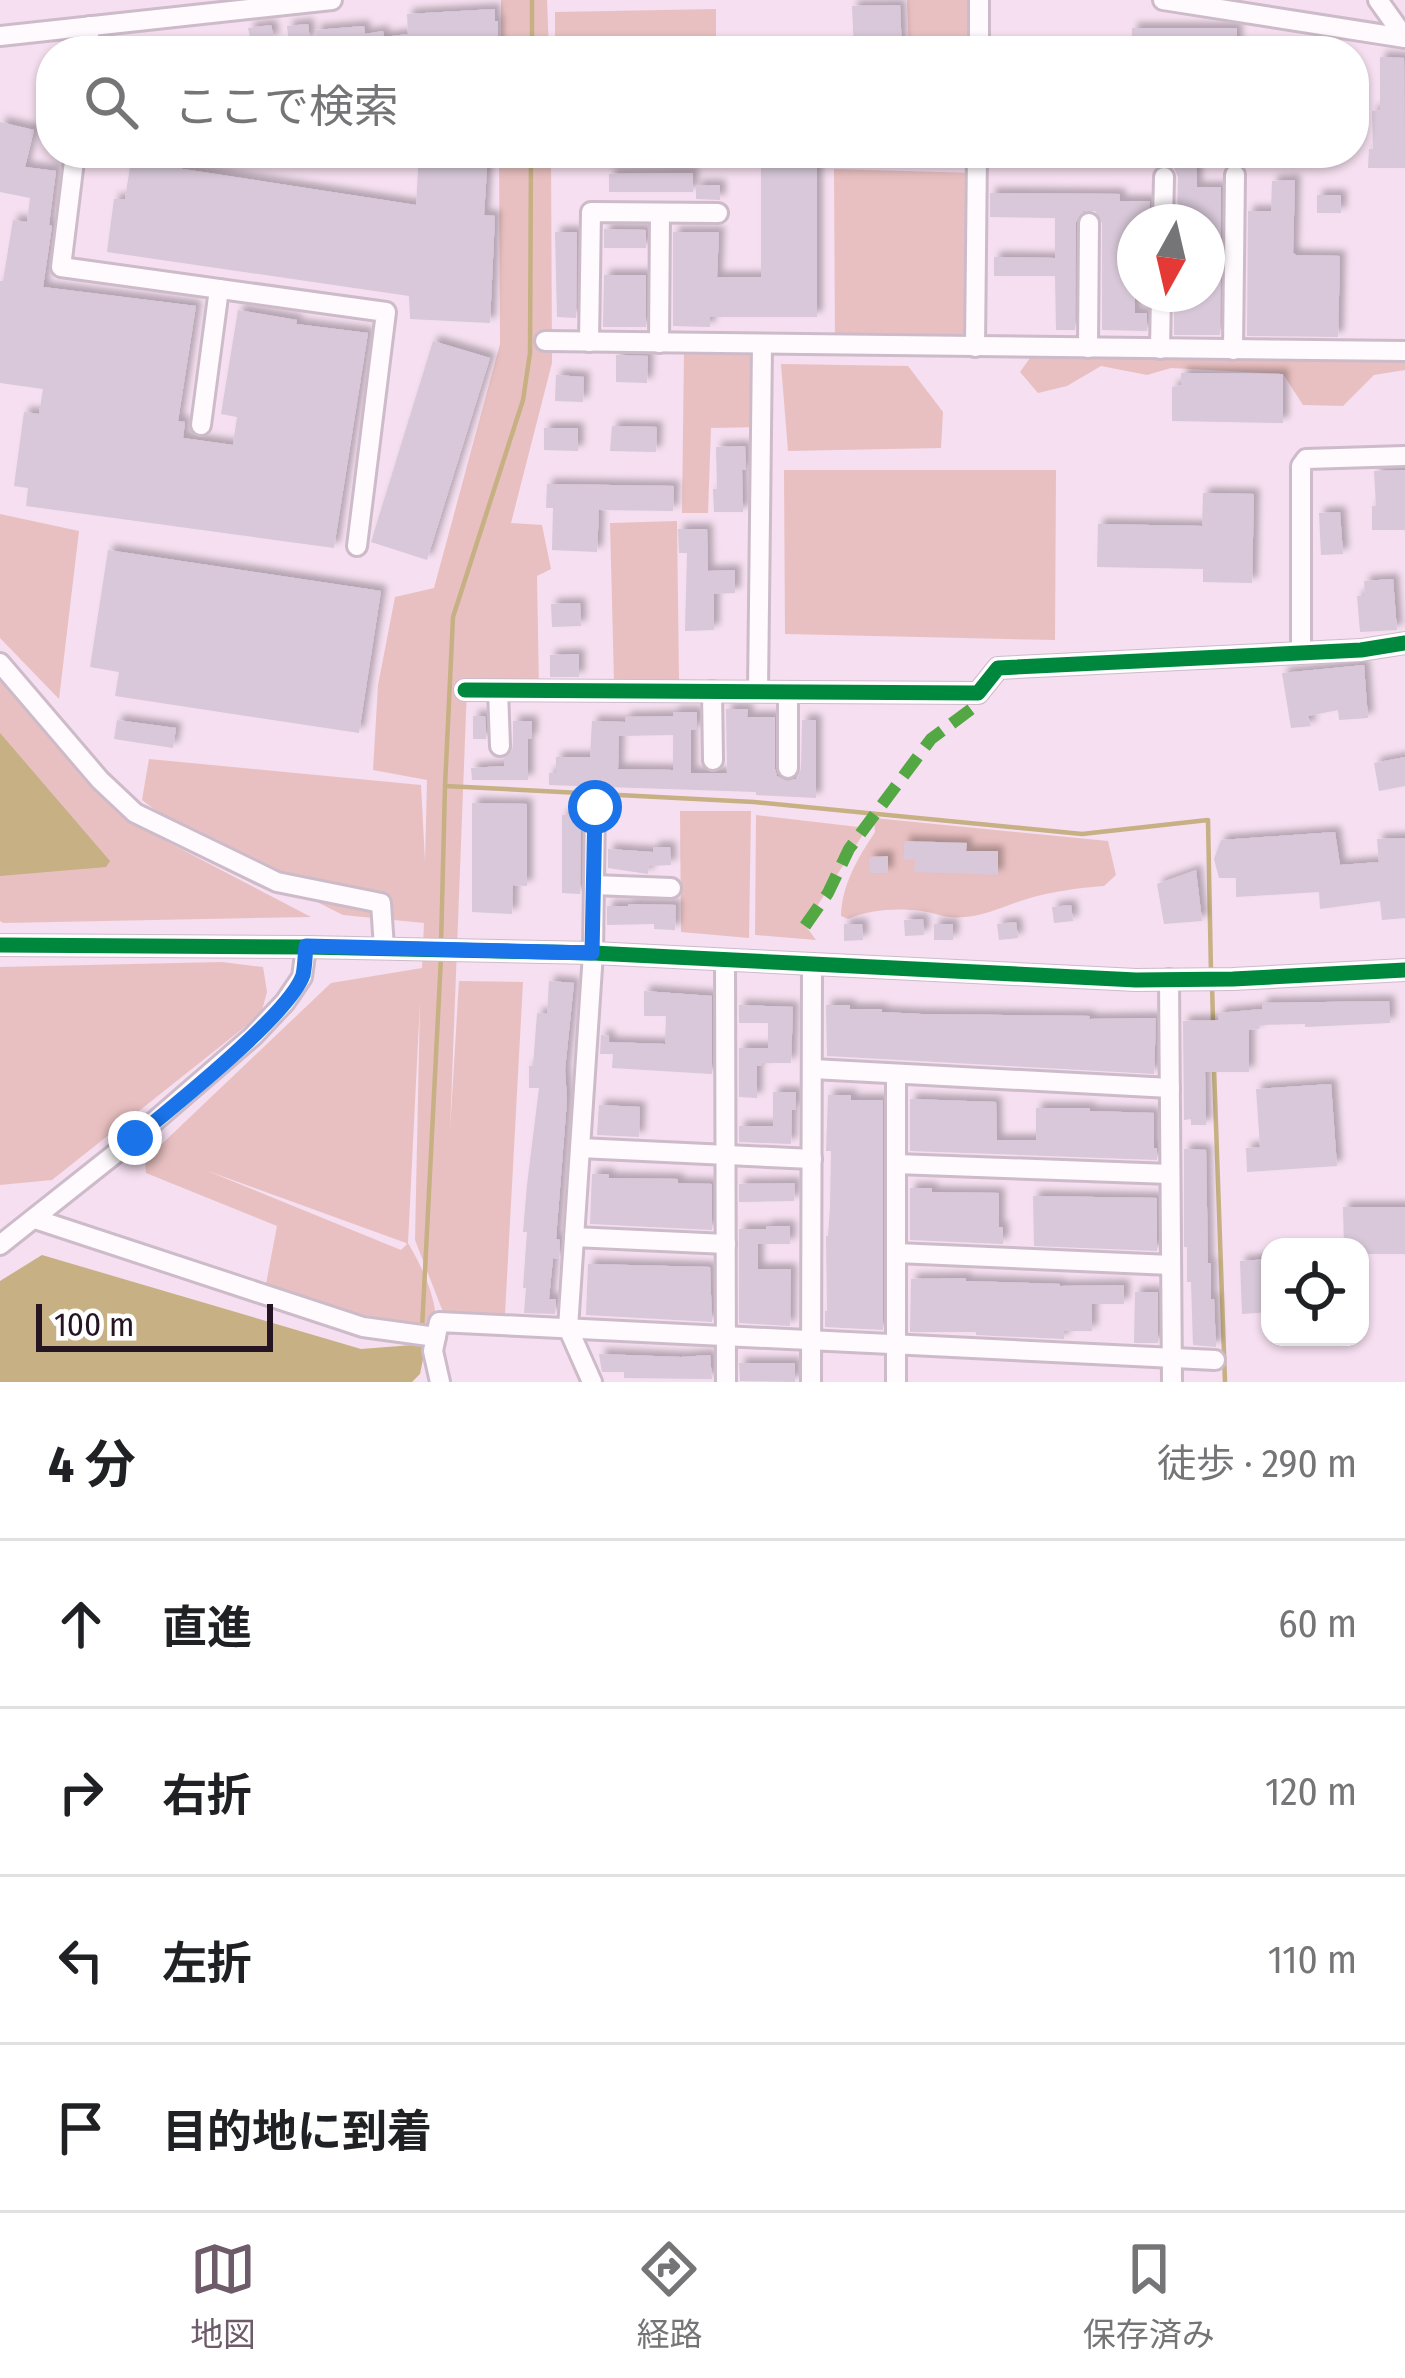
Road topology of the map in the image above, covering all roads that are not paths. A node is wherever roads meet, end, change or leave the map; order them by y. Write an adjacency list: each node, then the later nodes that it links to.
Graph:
1 (332, 0): 6 (street)
2 (979, 0): 9 (street)
3 (1163, 0): 5 (street)
4 (1378, 0): 10 (street)
5 (1201, 3): 10 (street)
6 (90, 26): 7 (street); 8 (street)
7 (0, 36)
8 (89, 36)
9 (979, 36)
10 (1405, 38)
11 (73, 168): 19 (street)
12 (977, 168): 25 (street)
13 (1235, 175): 28 (street)
14 (1164, 177): 15 (street)
15 (1163, 204)
16 (661, 213): 17 (street); 22 (street); 23 (street)
17 (718, 213)
18 (1089, 223): 26 (street)
19 (219, 289): 30 (street); 32 (street)
20 (1161, 312): 27 (street)
21 (545, 341): 22 (street)
22 (589, 342): 23 (street)
23 (659, 343): 24 (street)
24 (762, 345): 25 (street); 39 (street)
25 (975, 347): 26 (street)
26 (1088, 348): 27 (street)
27 (1160, 349): 28 (street)
28 (1232, 350): 29 (street)
29 (1405, 351)
30 (201, 425)
31 (1405, 456): 34 (street)
32 (357, 546)
33 (1405, 643): 34 (street)
34 (1301, 653): 40 (street)
35 (0, 663): 49 (street)
36 (465, 690): 37 (street)
37 (498, 690): 38 (street); 41 (street)
38 (712, 691): 39 (street); 42 (street)
39 (758, 692): 40 (street)
40 (788, 692): 43 (street)
41 (500, 746)
42 (713, 760)
43 (788, 768)
44 (595, 807): 45 (street)
45 (594, 885): 46 (street); 50 (street)
46 (671, 887)
47 (0, 945): 48 (street)
48 (306, 946): 49 (street); 63 (street)
49 (384, 948): 50 (street)
50 (592, 953): 51 (street); 58 (street)
51 (725, 960): 52 (street); 59 (street)
52 (812, 964): 54 (street); 55 (street)
53 (1405, 970): 54 (street)
54 (1169, 980): 57 (street)
55 (813, 1070): 56 (street); 60 (street)
56 (896, 1074): 57 (street); 61 (street)
57 (1170, 1088): 62 (street)
58 (580, 1148): 59 (street); 64 (street)
59 (726, 1155): 60 (street); 65 (street)
60 (812, 1159): 72 (street)
61 (896, 1164): 62 (street); 67 (street)
62 (1170, 1174): 68 (street)
63 (34, 1219): 66 (street); 71 (street)
64 (574, 1237): 65 (street); 69 (street)
65 (726, 1244): 70 (street)
66 (0, 1245)
67 (896, 1252): 68 (street); 73 (street)
68 (1171, 1265): 74 (street)
69 (568, 1328): 70 (street); 71 (street); 77 (street)
70 (726, 1336): 72 (street); 78 (street)
71 (436, 1337): 76 (street)
72 (811, 1340): 73 (street); 79 (street)
73 (896, 1346): 74 (street); 80 (street)
74 (1172, 1359): 75 (street); 81 (street)
75 (1215, 1360)
76 (440, 1382)
77 (592, 1382)
78 (726, 1382)
79 (811, 1382)
80 (896, 1382)
81 (1172, 1382)

